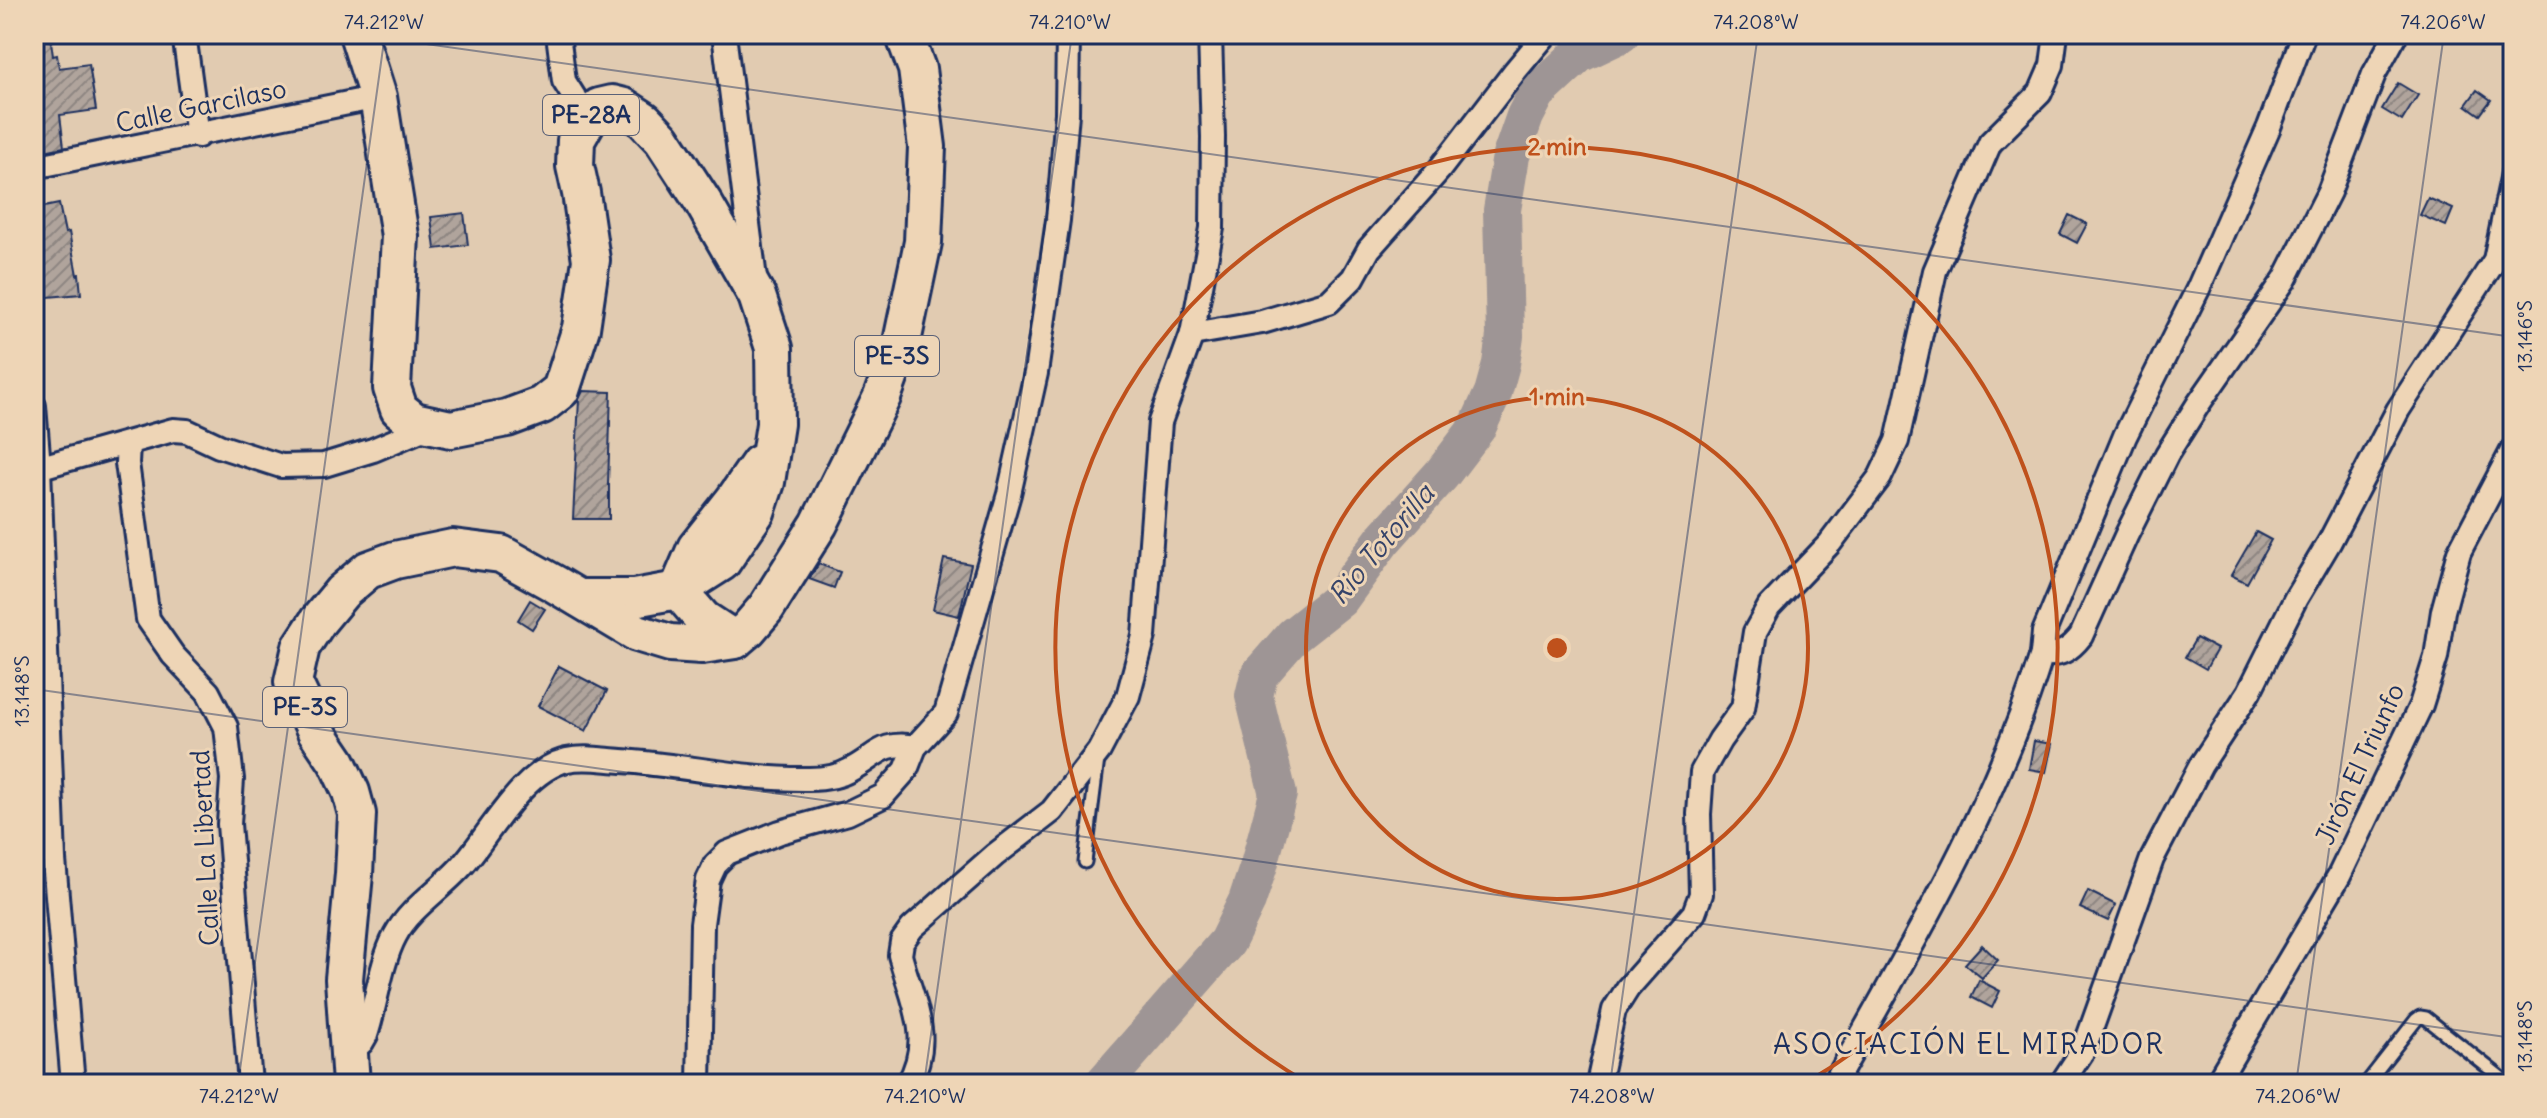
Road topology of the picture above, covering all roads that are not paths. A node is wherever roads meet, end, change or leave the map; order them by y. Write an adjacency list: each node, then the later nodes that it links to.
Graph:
1 (184, 34): 14 (street)
2 (358, 34): 12 (highway)
3 (558, 34): 13 (street)
4 (724, 34): 19 (street)
5 (904, 34): 30 (highway, PE-3S)
6 (1068, 34): 32 (street)
7 (1210, 34): 20 (street)
8 (1546, 34): 20 (street)
9 (2056, 34): 40 (street)
10 (2304, 34): 31 (street)
11 (2396, 34): 31 (street)
12 (378, 97): 14 (street, Calle Garcilaso); 22 (highway)
13 (588, 119): 19 (highway, PE-28A); 22 (highway, PE-28A)
14 (198, 136): 15 (street, Calle Garcilaso)
15 (34, 167)
16 (2513, 173): 18 (street)
17 (2513, 237): 18 (street)
18 (2495, 260): 42 (street)
19 (757, 296): 28 (highway, PE-28A)
20 (1192, 334): 33 (street)
21 (34, 406): 25 (street)
22 (430, 426): 23 (street)
23 (128, 444): 25 (street); 37 (street, Calle La Libertad)
24 (2513, 449): 26 (street, Jirón El Triunfo)
25 (37, 468): 36 (street)
26 (2494, 481): 27 (lane); 43 (street, Jirón El Triunfo)
27 (2513, 497)
28 (678, 590): 29 (highway); 30 (highway)
29 (577, 598): 30 (highway, PE-3S); 35 (highway, PE-3S)
30 (735, 640)
31 (2042, 654): 41 (street)
32 (915, 747): 35 (street); 38 (street)
33 (1099, 751): 34 (lane); 39 (street)
34 (1085, 862)
35 (349, 1070)
36 (73, 1084)
37 (250, 1084)
38 (699, 1084)
39 (908, 1084)
40 (1598, 1084)
41 (1834, 1084)
42 (2061, 1084)
43 (2216, 1084)
44 (2366, 1084): 45 (lane)
45 (2509, 1084)

